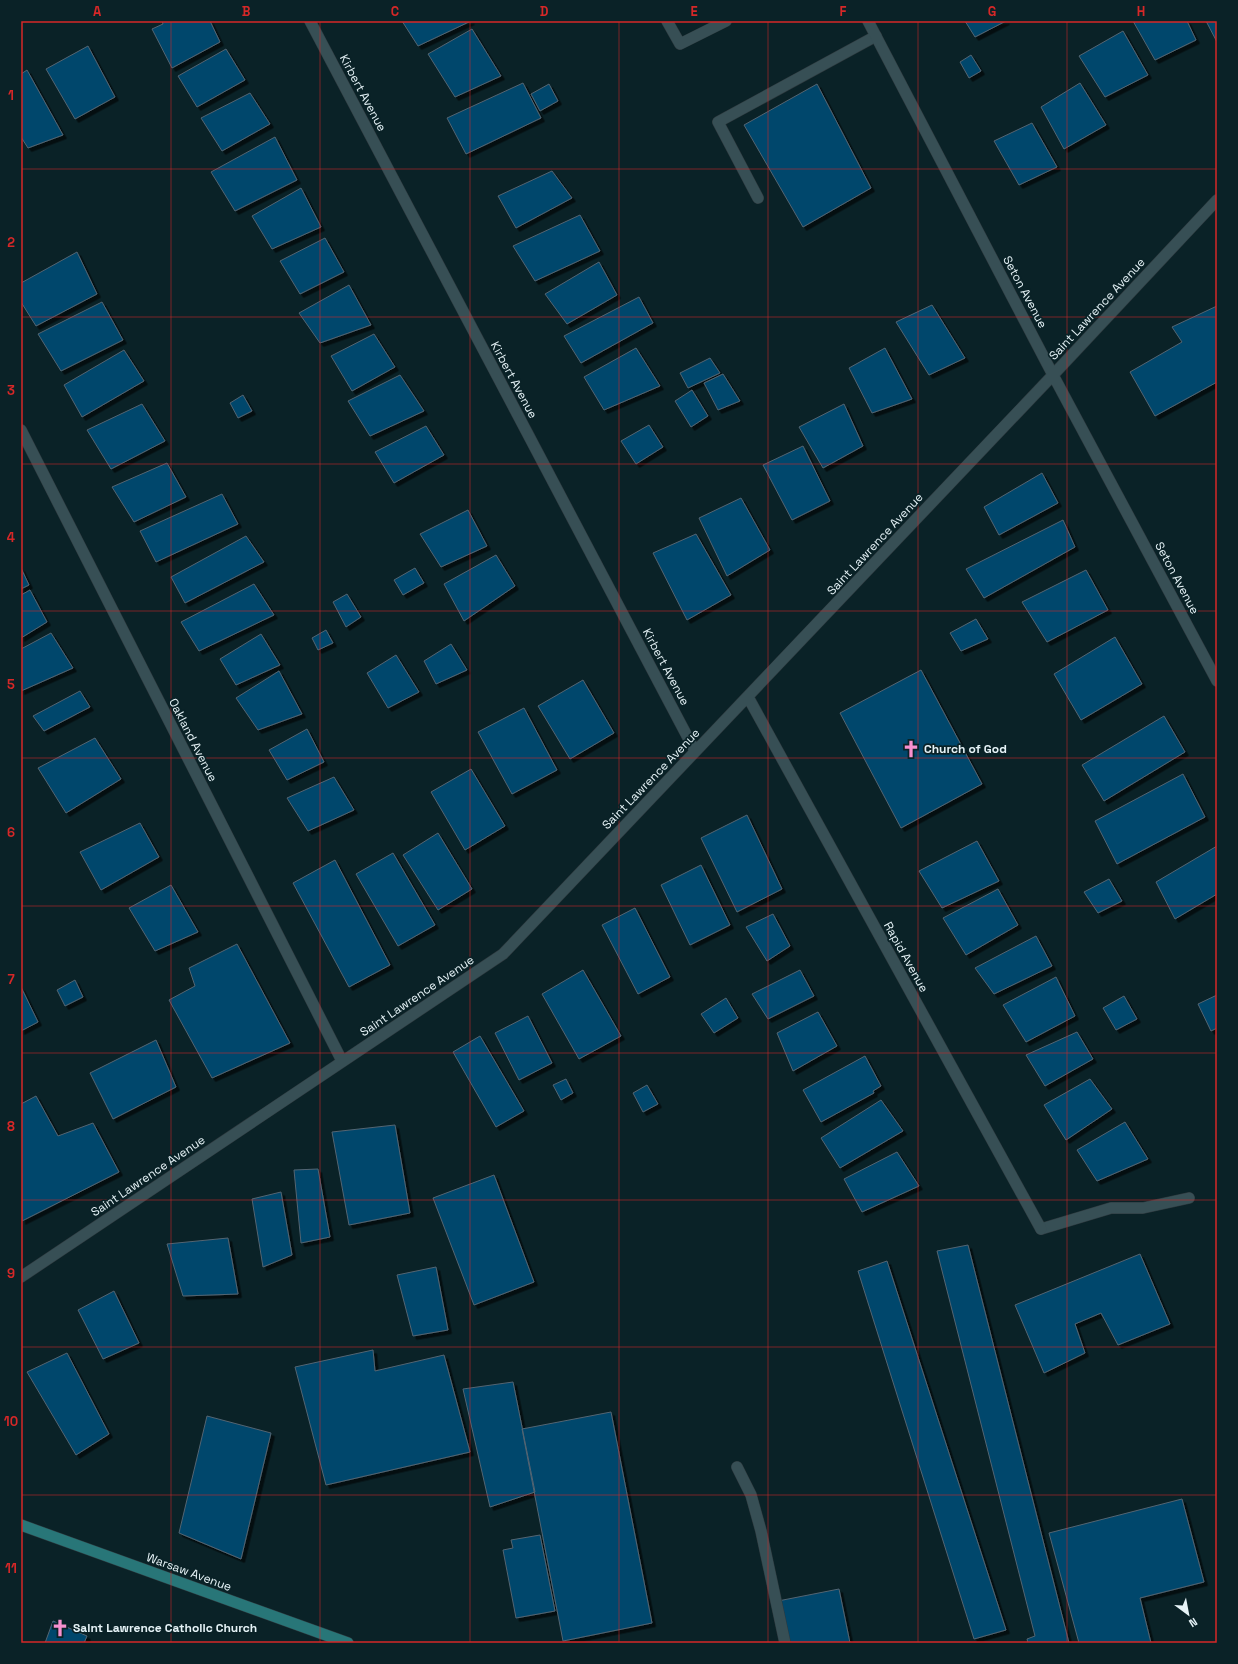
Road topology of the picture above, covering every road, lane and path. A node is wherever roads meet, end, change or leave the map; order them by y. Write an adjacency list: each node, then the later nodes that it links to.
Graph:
1 (310, 21): 12 (street, Kirbert Avenue)
2 (667, 21): 3 (street)
3 (726, 21)
4 (868, 21): 5 (street, Seton Avenue)
5 (876, 36): 6 (street); 8 (street, Seton Avenue)
6 (758, 198)
7 (1217, 200): 8 (street, Saint Lawrence Avenue)
8 (1053, 375): 10 (street, Seton Avenue); 11 (street, Saint Lawrence Avenue)
9 (21, 430): 13 (street, Oakland Avenue)
10 (1217, 681)
11 (748, 697): 12 (street, Saint Lawrence Avenue); 14 (street, Rapid Avenue)
12 (695, 751): 13 (street, Saint Lawrence Avenue)
13 (342, 1061): 15 (street, Saint Lawrence Avenue)
14 (1189, 1198)
15 (21, 1277)
16 (737, 1467): 19 (street)
17 (21, 1525): 18 (main road, Warsaw Avenue)
18 (348, 1643)
19 (785, 1643)

